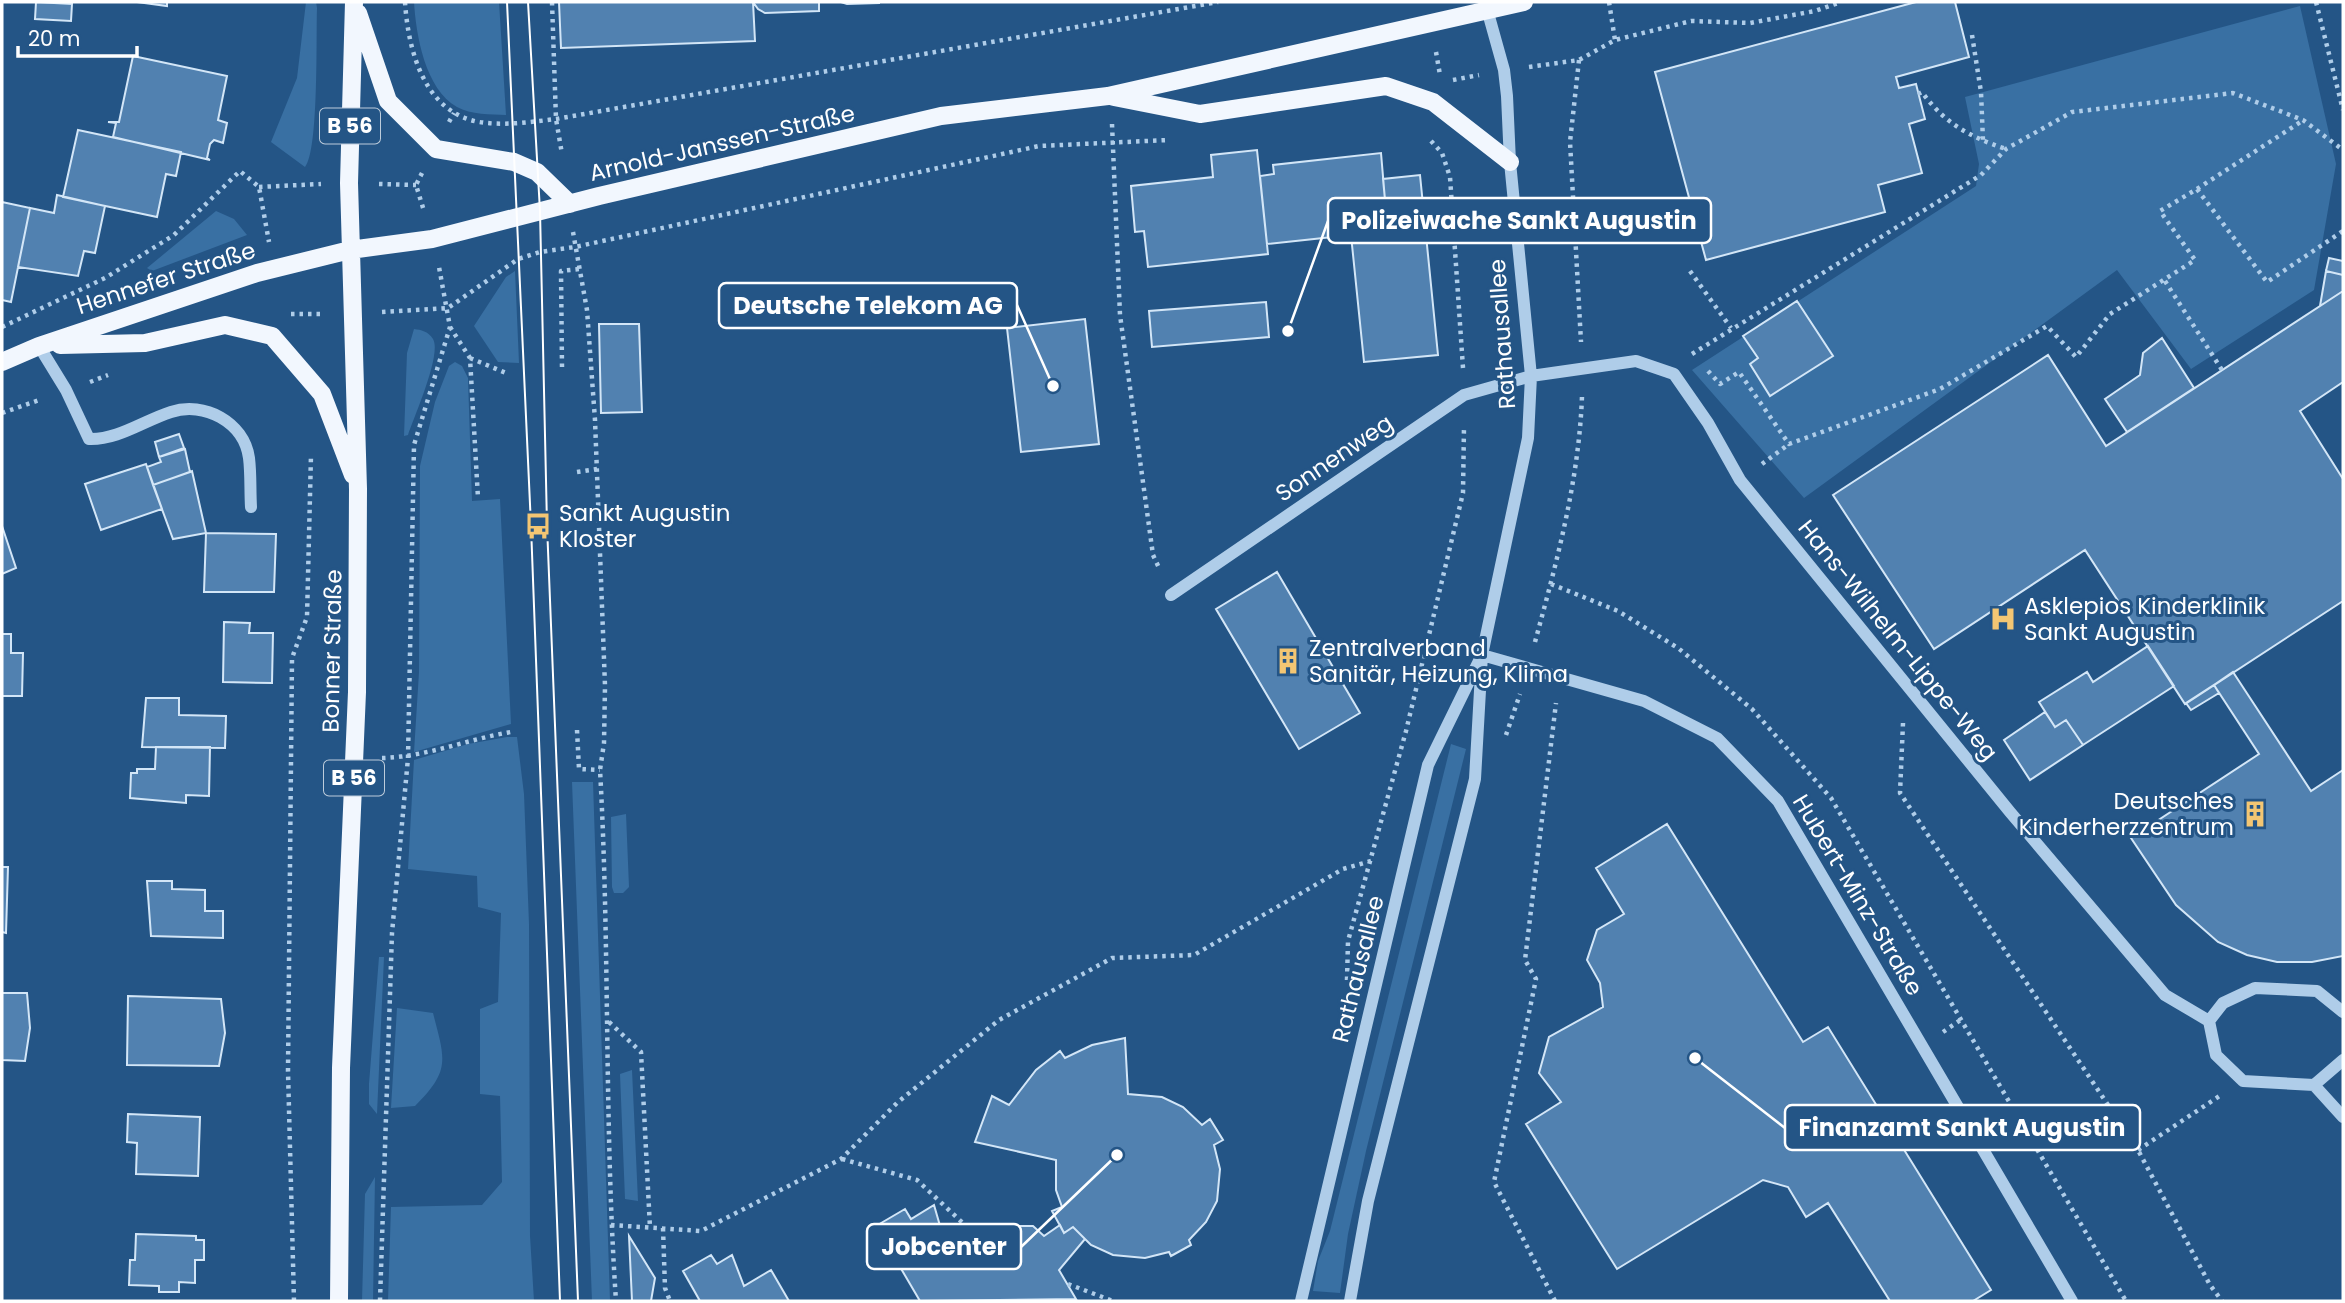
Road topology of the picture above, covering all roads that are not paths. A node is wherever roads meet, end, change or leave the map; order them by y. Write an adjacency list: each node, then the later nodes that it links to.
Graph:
1 (354, 2): 6 (main road); 7 (main road, Bonner Straße / B 56)
2 (1524, 2): 3 (main road, Arnold-Janssen-Straße)
3 (1487, 6): 4 (main road, Arnold-Janssen-Straße); 5 (street, Rathausallee)
4 (1108, 96): 5 (main road, Arnold-Janssen-Straße); 6 (main road, Arnold-Janssen-Straße)
5 (1510, 162): 10 (street, Rathausallee)
6 (570, 204): 7 (main road, Arnold-Janssen-Straße)
7 (350, 250): 8 (main road, Hennefer Straße); 11 (main road, Bonner Straße / B 56)
8 (39, 346): 9 (main road, Hennefer Straße); 11 (main road); 12 (street)
9 (2, 362)
10 (1531, 376): 13 (street, Sonnenweg); 14 (street, Rathausallee); 16 (street, Hans-Wilhelm-Lippe-Weg)
11 (358, 489): 20 (main road, Bonner Straße / B 56)
12 (251, 507)
13 (1171, 596)
14 (1482, 655): 21 (street, Rathausallee); 22 (street, Rathausallee); 23 (street, Hubert-Minz-Straße)
15 (2343, 1012): 16 (street)
16 (2209, 1021): 18 (street)
17 (2343, 1060): 18 (street)
18 (2314, 1085): 19 (street)
19 (2343, 1117)
20 (339, 1301)
21 (1301, 1301)
22 (1350, 1301)
23 (2072, 1301)

